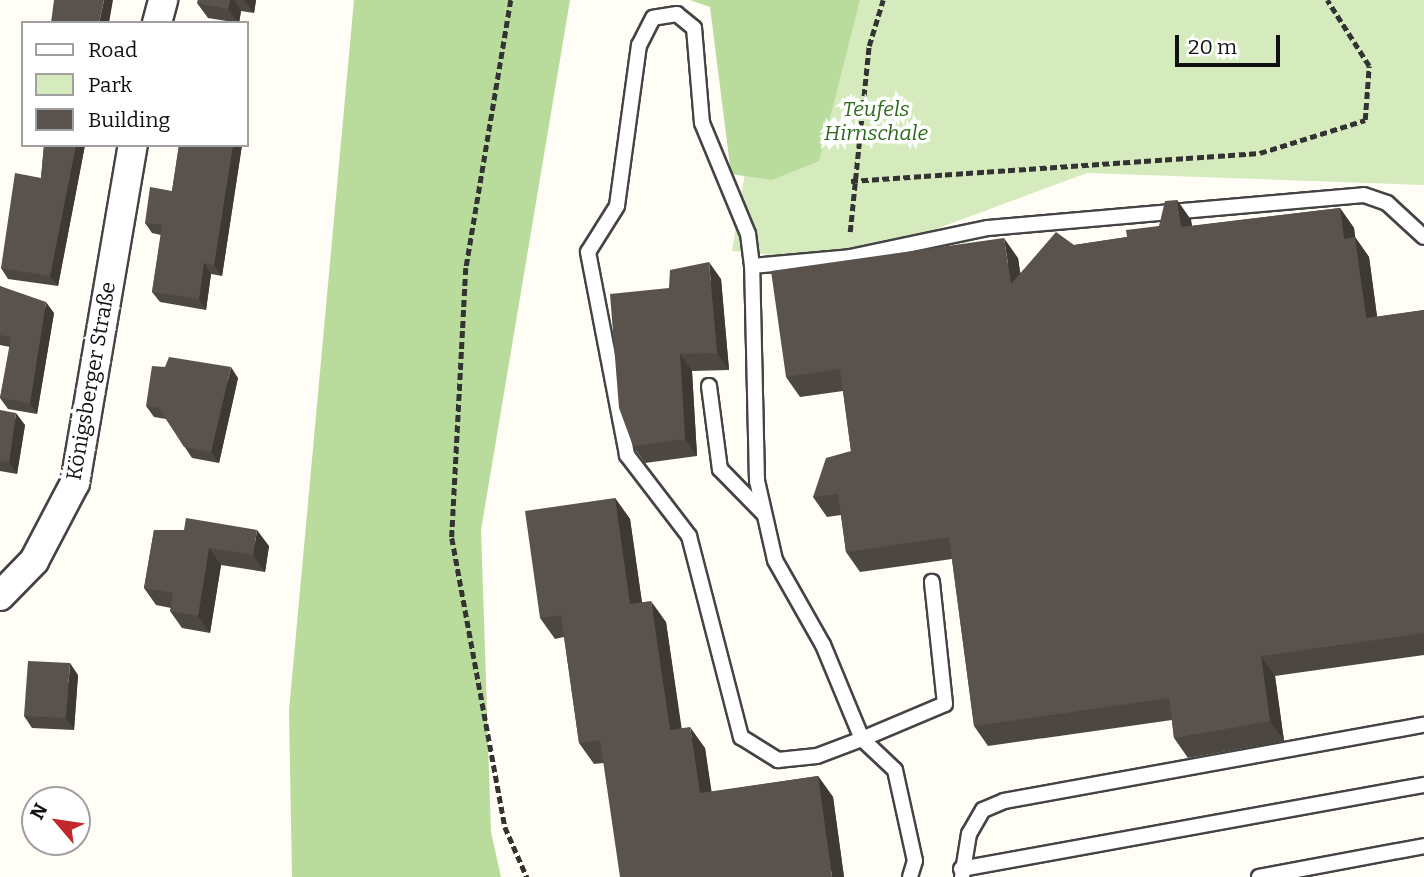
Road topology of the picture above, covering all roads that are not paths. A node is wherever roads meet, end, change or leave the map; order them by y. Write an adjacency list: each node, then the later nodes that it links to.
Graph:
1 (163, 0): 2 (street)
2 (158, 21)
3 (133, 147): 9 (street, Königsberger Straße)
4 (1424, 237): 5 (lane)
5 (752, 266): 7 (lane); 11 (lane)
6 (709, 386): 7 (lane)
7 (764, 514): 11 (lane)
8 (932, 582): 11 (lane)
9 (0, 596)
10 (1424, 724): 14 (lane)
11 (862, 739): 15 (lane)
12 (1424, 785): 14 (lane)
13 (1424, 846): 16 (lane)
14 (961, 873)
15 (910, 877)
16 (1259, 877)

